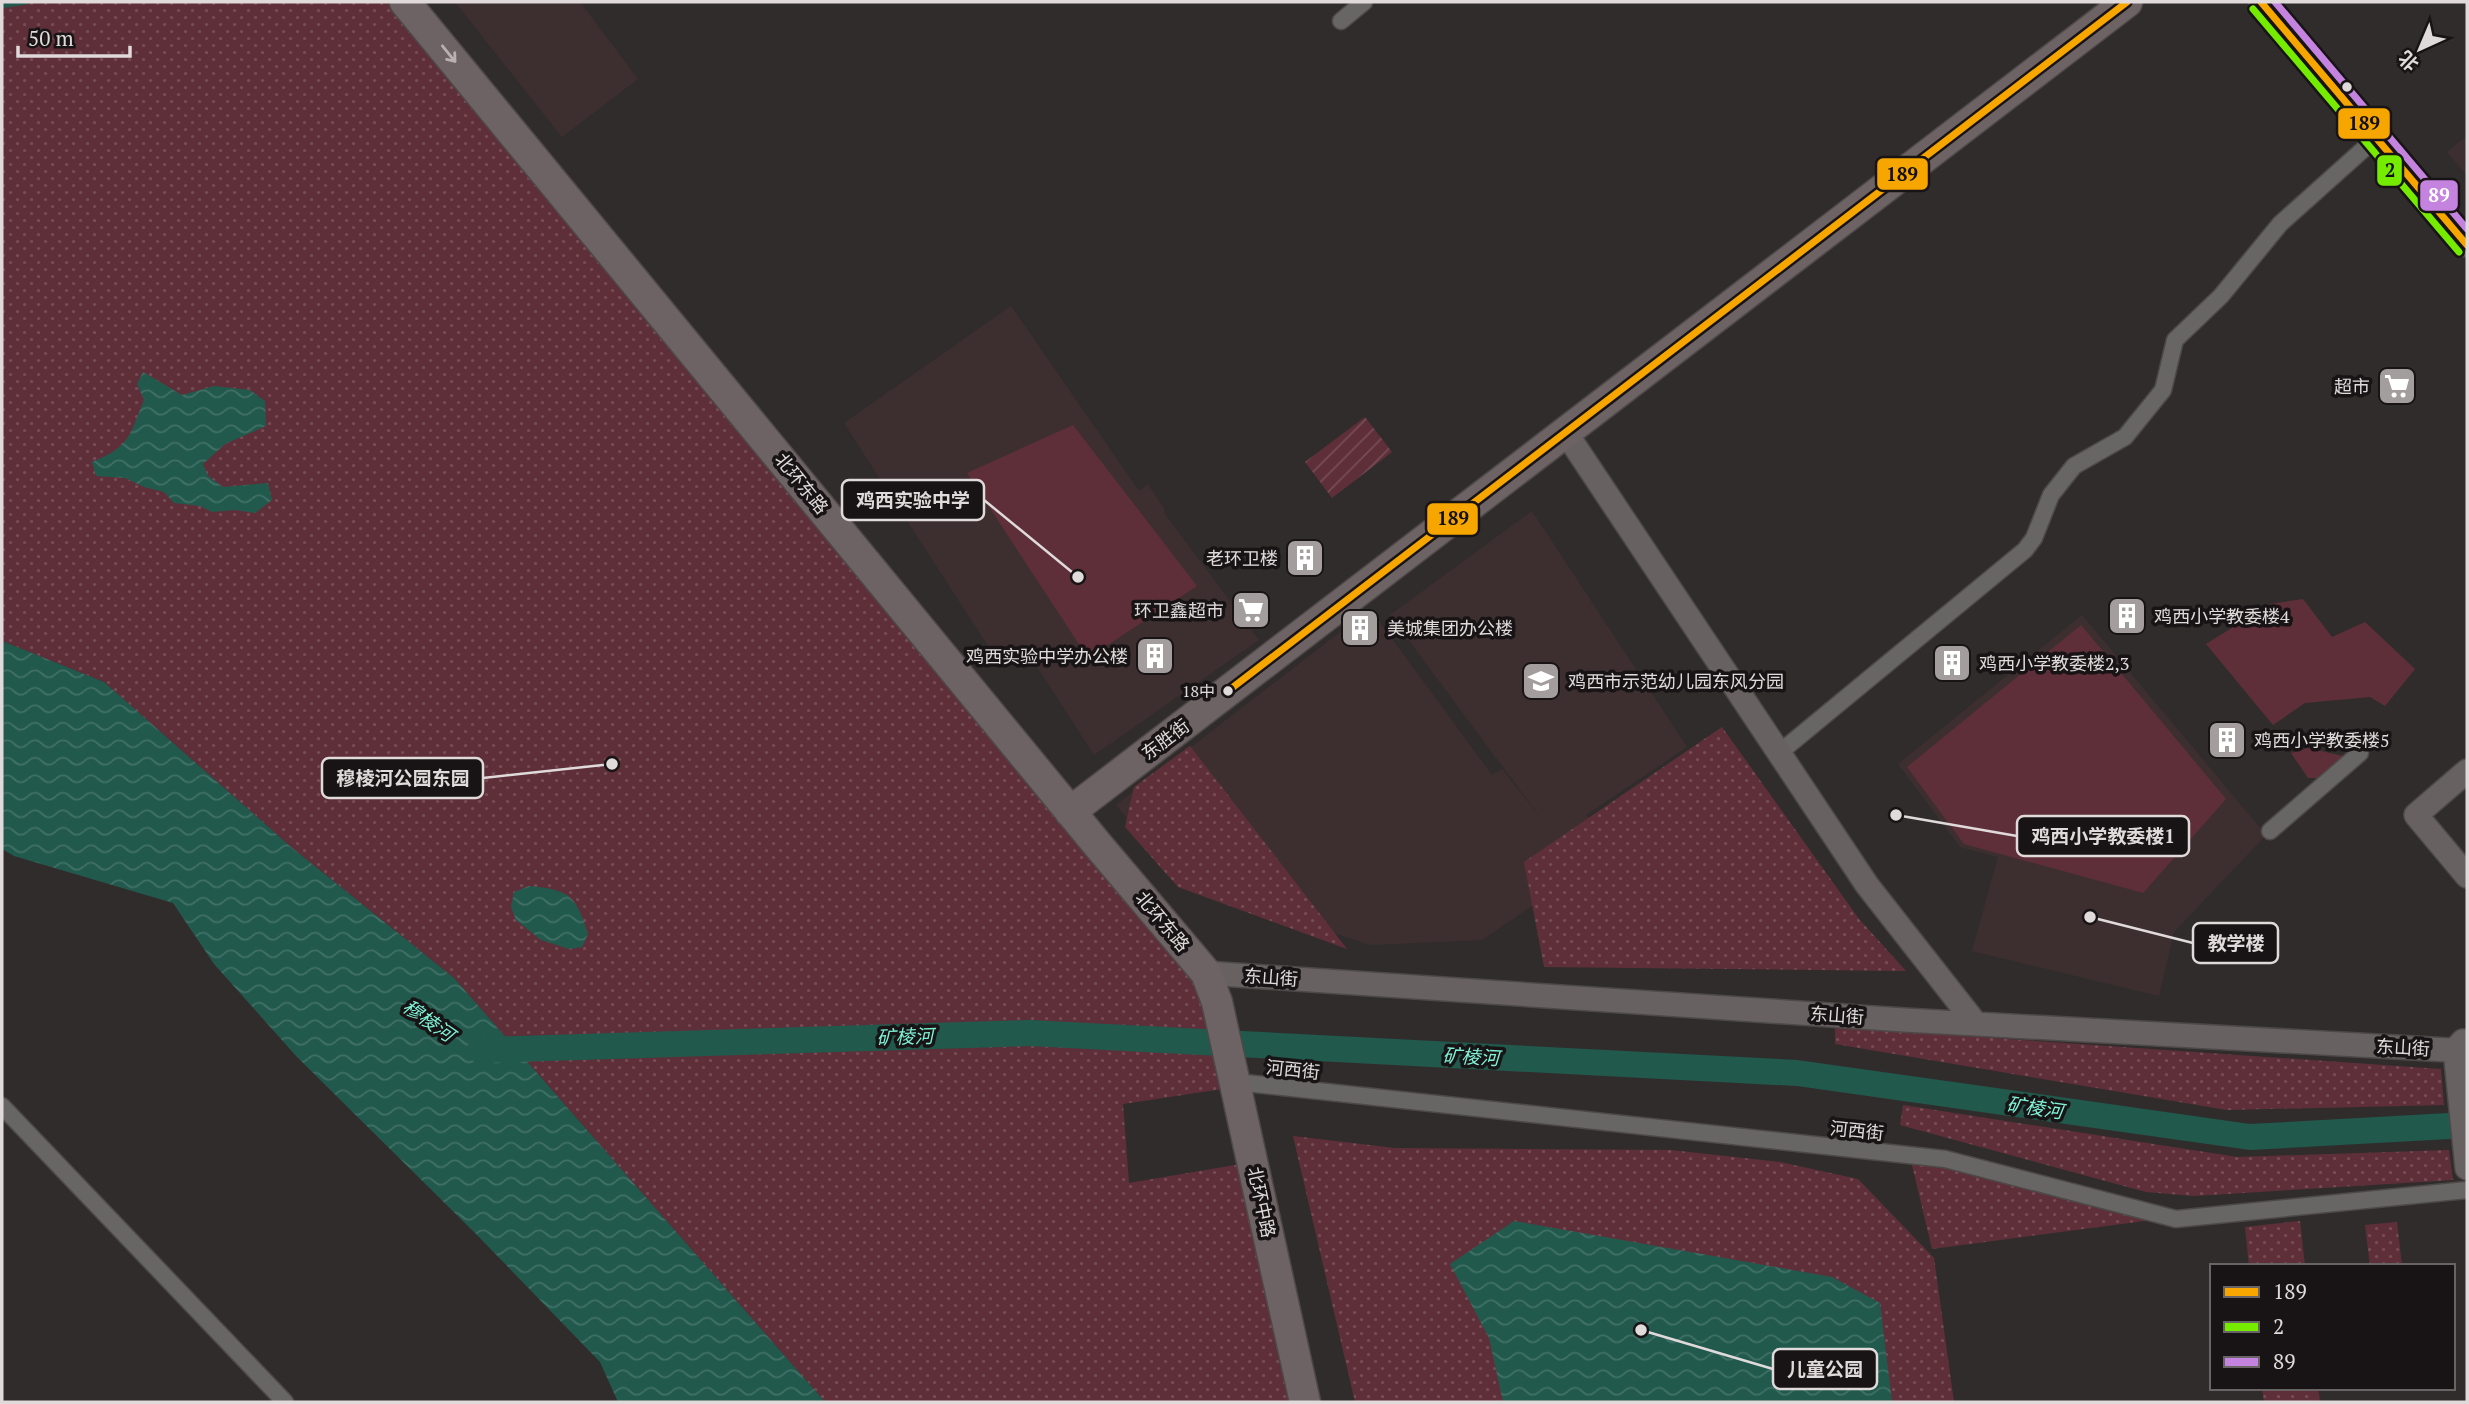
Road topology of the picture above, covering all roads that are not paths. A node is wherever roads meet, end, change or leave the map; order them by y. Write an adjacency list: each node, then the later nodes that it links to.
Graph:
1 (405, 2): 13 (highway, 北环东路, one-way to 13)
2 (432, 2): 13 (highway, 北环东路)
3 (1364, 2): 6 (street)
4 (2127, 2): 9 (highway, 东胜街)
5 (2261, 2): 7 (main road)
6 (1341, 20)
7 (2376, 138): 8 (main road); 10 (street)
8 (2467, 245)
9 (1566, 433): 10 (main road); 13 (highway, 东胜街)
10 (1779, 753): 17 (main road)
11 (2360, 753): 14 (street)
12 (2467, 771): 15 (main road)
13 (1078, 807): 16 (highway, 北环东路)
14 (2270, 831)
15 (2467, 876)
16 (1221, 988): 17 (main road, 东山街); 19 (highway, 北环中路)
17 (1976, 1024): 18 (main road, 东山街)
18 (2463, 1046): 21 (main road)
19 (1244, 1083): 22 (street, 河西街); 24 (highway, 北环中路); 25 (highway, 北环中路)
20 (2, 1106): 23 (street)
21 (2467, 1168)
22 (2467, 1190)
23 (285, 1402)
24 (1305, 1402)
25 (1321, 1402)

